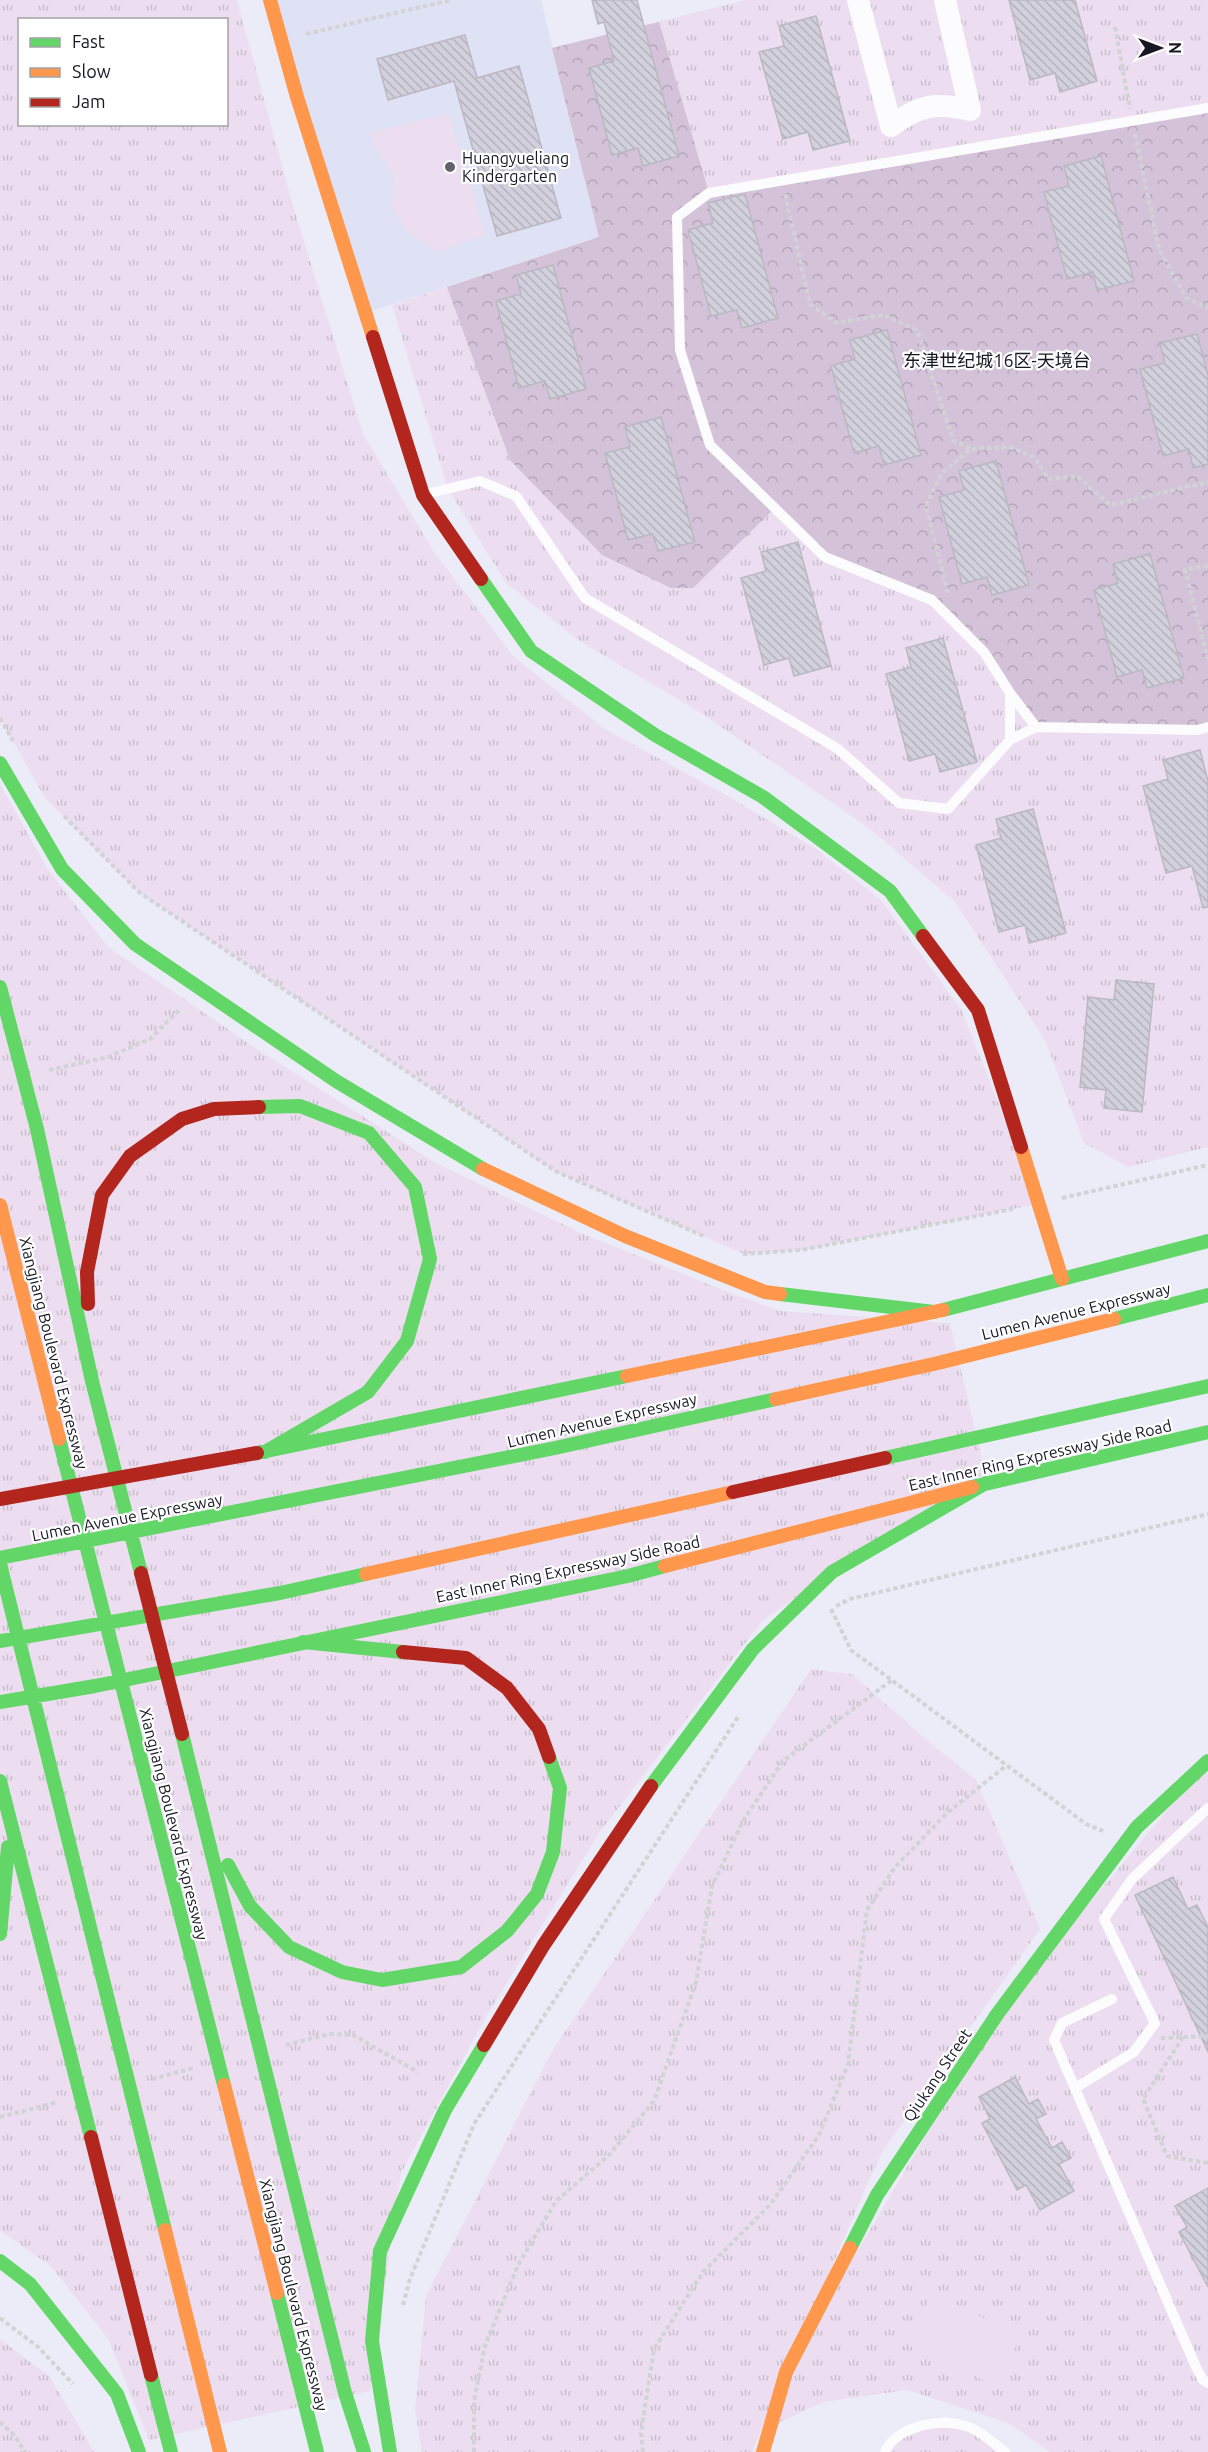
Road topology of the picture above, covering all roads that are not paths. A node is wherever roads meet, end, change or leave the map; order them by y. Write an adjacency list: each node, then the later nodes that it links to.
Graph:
1 (270, 0): 5 (main road)
2 (858, 0): 3 (street)
3 (945, 0)
4 (1208, 108): 6 (lane)
5 (423, 495): 9 (lane); 14 (main road)
6 (1010, 693): 7 (lane); 9 (lane)
7 (1036, 727): 8 (lane); 9 (lane)
8 (1208, 727)
9 (1010, 740)
10 (0, 763): 16 (main road)
11 (0, 987): 17 (main road)
12 (0, 1204): 41 (main road, Xiangjiang Boulevard Expressway)
13 (1208, 1241): 14 (main road)
14 (1062, 1279): 16 (main road)
15 (1208, 1295): 23 (main road, Lumen Avenue Expressway)
16 (934, 1312): 20 (main road)
17 (92, 1381): 20 (main road); 31 (main road)
18 (1208, 1386): 25 (main road)
19 (1208, 1432): 21 (main road, East Inner Ring Expressway Side Road)
20 (265, 1452): 22 (main road)
21 (986, 1483): 26 (main road, East Inner Ring Expressway Side Road); 43 (main road)
22 (0, 1499)
23 (0, 1558)
24 (0, 1564): 40 (main road)
25 (0, 1641)
26 (303, 1642): 27 (main road, East Inner Ring Expressway Side Road); 31 (main road)
27 (0, 1702)
28 (1208, 1761): 44 (main road, Qiukang Street)
29 (0, 1781): 32 (main road)
30 (1208, 1808): 35 (lane)
31 (205, 1824): 42 (main road)
32 (11, 1825): 33 (main road); 39 (main road)
33 (0, 1934)
34 (1112, 1999): 35 (lane)
35 (1075, 2088): 37 (lane)
36 (0, 2261): 38 (main road)
37 (1208, 2383)
38 (139, 2452)
39 (171, 2452)
40 (220, 2452)
41 (317, 2452)
42 (364, 2452)
43 (390, 2452)
44 (763, 2452)
45 (885, 2452): 46 (lane)
46 (1005, 2452)

